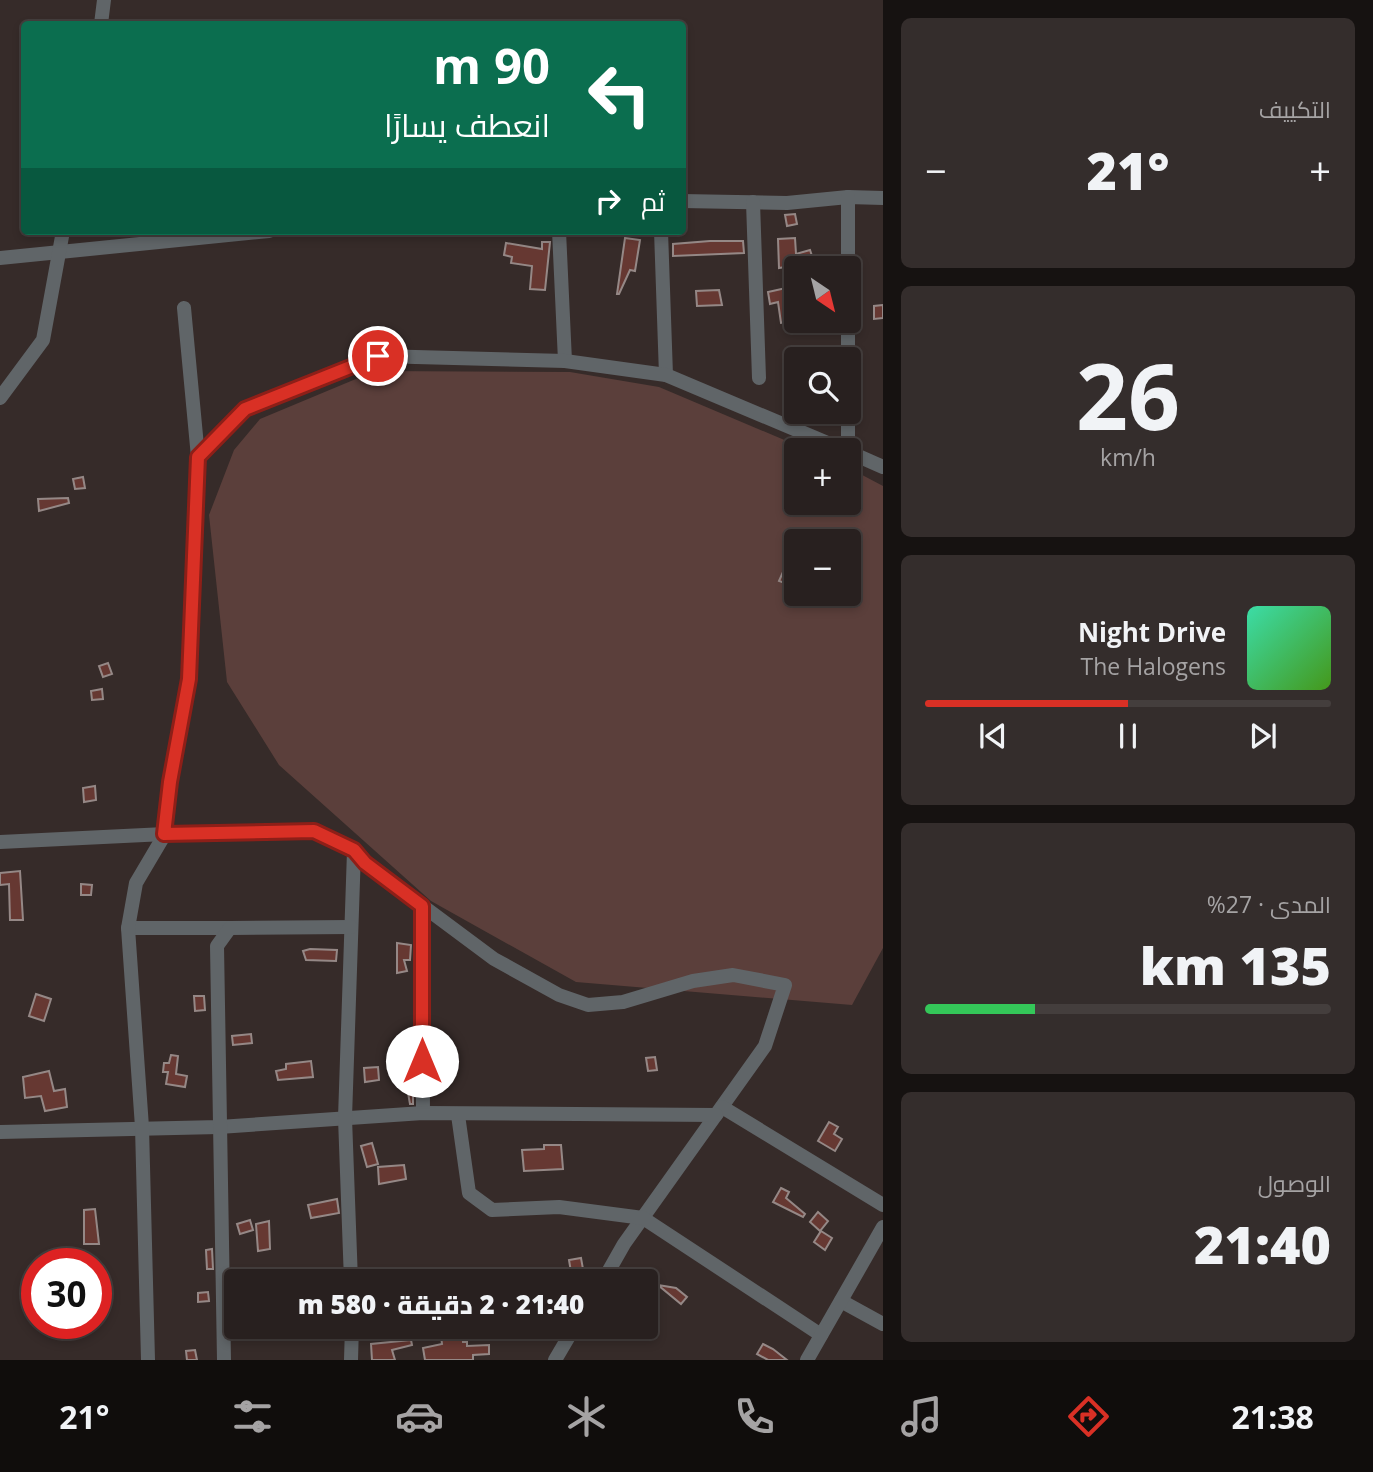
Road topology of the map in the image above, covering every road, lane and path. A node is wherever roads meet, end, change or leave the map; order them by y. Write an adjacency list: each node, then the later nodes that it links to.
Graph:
1 (104, 0): 2 (street)
2 (101, 21)
3 (848, 197): 4 (street); 6 (street); 12 (street)
4 (883, 198)
5 (686, 201): 6 (street)
6 (753, 202): 17 (street)
7 (62, 235): 11 (street)
8 (229, 235): 11 (street)
9 (559, 235): 15 (street)
10 (661, 235): 16 (street)
11 (59, 252): 13 (street); 18 (street)
12 (848, 256)
13 (0, 258)
14 (184, 308): 20 (street)
15 (565, 361): 16 (street); 20 (street)
16 (666, 375): 19 (street)
17 (759, 378)
18 (0, 398)
19 (818, 438)
20 (198, 457): 23 (street)
21 (861, 457): 22 (street)
22 (883, 467)
23 (164, 834): 24 (street); 25 (street); 28 (street)
24 (0, 842)
25 (354, 850): 26 (street); 27 (street)
26 (422, 906): 30 (street); 31 (street)
27 (351, 927): 29 (street); 33 (street)
28 (128, 928): 29 (street); 35 (street)
29 (230, 928): 34 (street)
30 (719, 1111): 32 (street); 37 (street); 38 (street)
31 (423, 1113): 32 (street); 33 (street)
32 (458, 1115): 38 (street)
33 (345, 1118): 34 (street); 41 (street)
34 (219, 1127): 35 (street); 40 (street)
35 (142, 1128): 36 (street); 50 (street)
36 (0, 1132)
37 (883, 1205)
38 (643, 1218): 42 (street); 45 (street)
39 (883, 1227): 43 (street)
40 (227, 1269)
41 (351, 1269)
42 (611, 1269)
43 (841, 1301): 44 (street); 45 (street)
44 (883, 1324)
45 (821, 1335): 53 (street)
46 (227, 1339): 51 (street)
47 (352, 1339): 52 (street)
48 (568, 1339): 49 (street)
49 (557, 1359)
50 (148, 1360)
51 (224, 1360)
52 (351, 1360)
53 (807, 1360)

